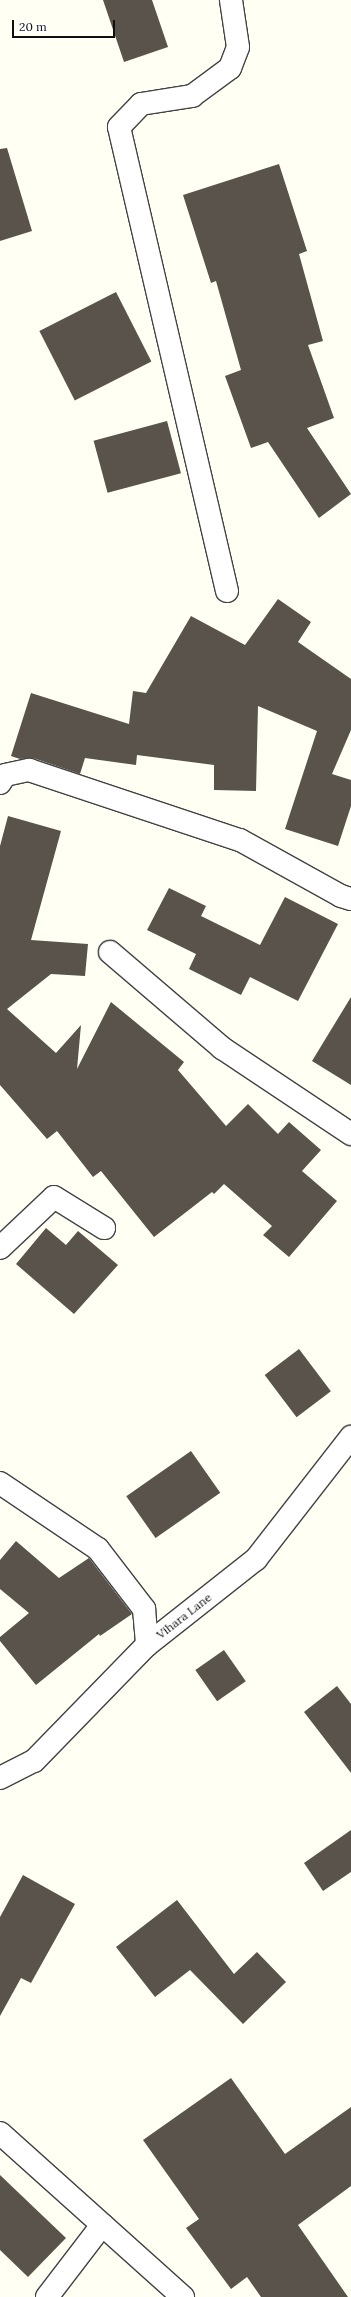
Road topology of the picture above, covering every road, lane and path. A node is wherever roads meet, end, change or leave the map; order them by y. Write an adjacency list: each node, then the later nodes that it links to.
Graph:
1 (231, 0): 2 (street)
2 (227, 591)
3 (0, 783): 4 (street)
4 (351, 899)
5 (110, 952): 6 (street)
6 (351, 1134)
7 (104, 1228): 8 (street)
8 (0, 1248)
9 (351, 1437): 11 (street, Vihara Lane)
10 (0, 1483): 11 (street)
11 (148, 1645): 12 (street, Vihara Lane)
12 (0, 1778)
13 (0, 2133): 14 (street)
14 (102, 2225): 15 (street); 16 (street)
15 (47, 2297)
16 (183, 2297)

